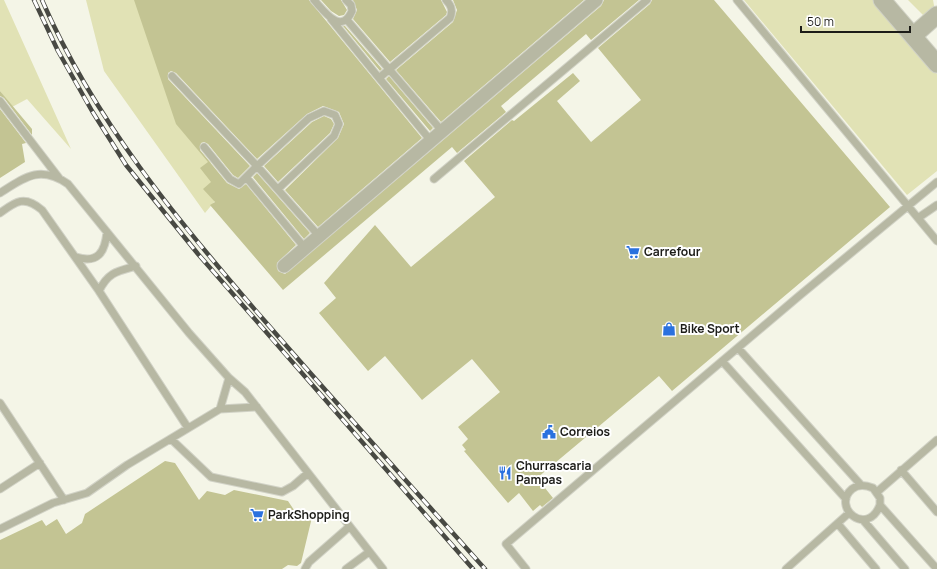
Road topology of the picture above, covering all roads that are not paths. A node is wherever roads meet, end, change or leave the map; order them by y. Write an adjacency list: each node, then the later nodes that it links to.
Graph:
1 (314, 0): 9 (lane)
2 (346, 0): 10 (lane)
3 (446, 0): 13 (lane)
4 (596, 0): 17 (street)
5 (647, 0): 23 (lane)
6 (737, 0): 27 (lane)
7 (882, 0): 11 (street)
8 (937, 15): 11 (street)
9 (331, 19): 10 (lane); 15 (lane)
10 (347, 20): 13 (lane)
11 (913, 36): 12 (street)
12 (937, 64)
13 (390, 68): 15 (lane); 17 (lane)
14 (172, 76): 20 (lane)
15 (378, 78): 18 (lane)
16 (0, 101): 22 (lane)
17 (442, 131): 18 (street)
18 (432, 140): 32 (street)
19 (204, 147): 21 (lane)
20 (257, 166): 21 (lane); 25 (lane); 25 (lane)
21 (246, 177): 34 (lane)
22 (59, 178): 26 (lane); 31 (lane)
23 (434, 179)
24 (937, 182): 27 (lane)
25 (278, 189): 32 (lane)
26 (0, 193)
27 (908, 205): 30 (lane); 39 (lane)
28 (937, 205): 30 (lane)
29 (0, 213): 35 (lane)
30 (918, 218): 33 (lane)
31 (107, 232): 35 (lane); 36 (lane)
32 (319, 236): 34 (street)
33 (937, 241)
34 (305, 248): 37 (street)
35 (76, 257): 38 (lane)
36 (136, 266): 38 (lane); 41 (lane)
37 (284, 266)
38 (99, 291): 45 (lane)
39 (738, 348): 40 (lane); 51 (lane)
40 (722, 361): 54 (lane); 67 (lane)
41 (229, 378): 43 (lane); 44 (lane)
42 (0, 403): 48 (lane)
43 (257, 407): 44 (lane); 50 (lane)
44 (220, 409): 45 (lane)
45 (188, 428): 46 (lane)
46 (171, 439): 50 (lane); 55 (lane)
47 (937, 440): 49 (lane)
48 (40, 463): 52 (lane); 55 (lane)
49 (902, 470): 53 (lane); 57 (lane)
50 (308, 473): 61 (lane)
51 (861, 485): 53 (lane); 54 (lane)
52 (0, 489)
53 (877, 492): 56 (lane)
54 (846, 499): 58 (lane)
55 (64, 500): 62 (lane)
56 (880, 505): 59 (lane); 71 (lane)
57 (937, 512)
58 (849, 513): 59 (lane); 60 (lane)
59 (863, 520): 70 (lane)
60 (838, 524): 68 (lane); 69 (lane)
61 (349, 527): 63 (lane); 64 (lane)
62 (0, 529)
63 (369, 552): 65 (lane); 66 (lane)
64 (305, 569)
65 (346, 569)
66 (383, 569)
67 (526, 569)
68 (786, 569)
69 (876, 569)
70 (905, 569)
71 (937, 569)

